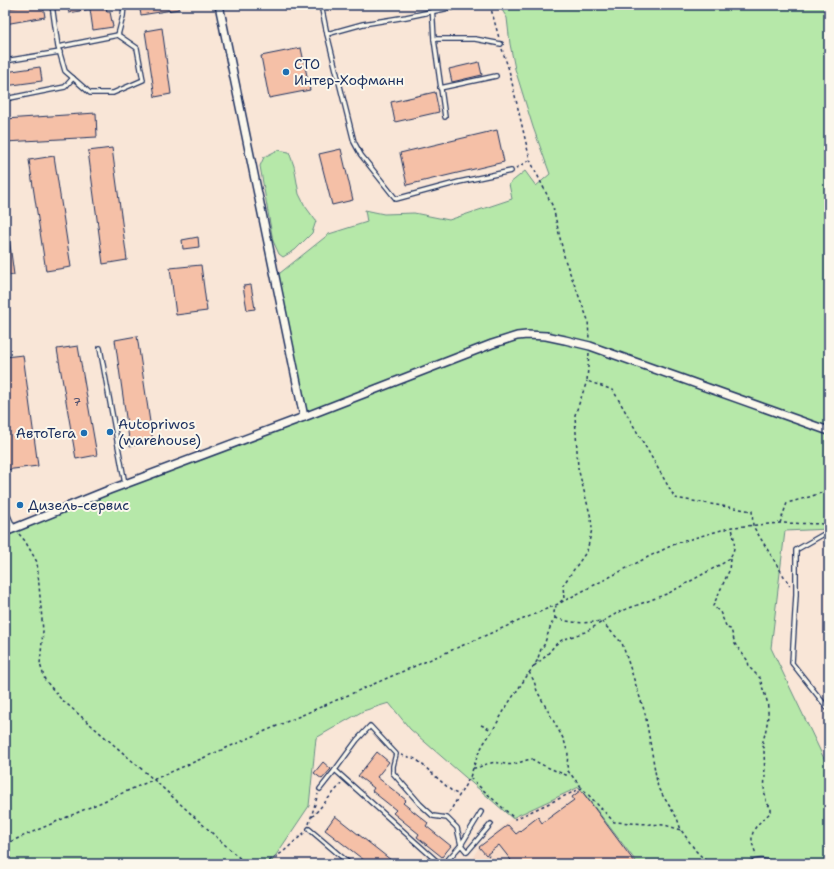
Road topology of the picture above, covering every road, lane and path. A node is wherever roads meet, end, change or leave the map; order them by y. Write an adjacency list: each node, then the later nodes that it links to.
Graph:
1 (52, 5): 13 (lane)
2 (124, 5): 10 (lane)
3 (219, 5): 26 (street)
4 (321, 5): 9 (lane)
5 (432, 5): 8 (lane)
6 (459, 5): 8 (lane)
7 (490, 5): 12 (path)
8 (433, 11): 9 (lane); 11 (lane)
9 (327, 34): 22 (lane)
10 (118, 35): 13 (lane); 17 (lane)
11 (434, 40): 12 (lane); 18 (lane)
12 (501, 44): 21 (path)
13 (58, 47): 14 (lane)
14 (60, 52): 15 (lane); 17 (lane)
15 (5, 61)
16 (496, 76): 18 (lane)
17 (73, 78): 19 (lane)
18 (440, 88): 20 (lane)
19 (10, 98)
20 (445, 116)
21 (530, 160): 22 (path); 23 (path)
22 (511, 171)
23 (590, 346): 25 (path); 26 (street); 27 (street)
24 (100, 348): 28 (lane)
25 (587, 381): 33 (path); 40 (path)
26 (304, 418): 28 (street)
27 (829, 431)
28 (125, 484): 35 (street)
29 (829, 490): 31 (path)
30 (5, 509): 35 (lane)
31 (780, 523): 32 (path); 33 (path)
32 (829, 524)
33 (753, 526): 34 (path); 39 (path)
34 (732, 528): 38 (path); 40 (path)
35 (14, 529): 36 (street); 53 (path)
36 (5, 532)
37 (824, 534): 39 (lane)
38 (730, 559): 42 (path); 67 (path)
39 (796, 595): 45 (lane)
40 (558, 604): 41 (path); 53 (path)
41 (554, 618): 42 (path); 43 (path)
42 (601, 621): 43 (path); 63 (path)
43 (533, 668): 44 (path)
44 (529, 672): 47 (path); 51 (path)
45 (829, 710)
46 (481, 725): 47 (path)
47 (493, 730): 49 (path)
48 (396, 754): 50 (lane); 57 (path); 59 (lane)
49 (473, 768): 51 (path); 52 (path)
50 (335, 770): 54 (lane); 56 (lane)
51 (570, 774): 55 (path)
52 (470, 777): 55 (path); 57 (path)
53 (153, 779): 64 (path); 68 (path)
54 (345, 779): 60 (path); 71 (lane)
55 (582, 788): 63 (path)
56 (320, 789): 60 (path)
57 (460, 794): 59 (path)
58 (481, 812): 65 (lane)
59 (447, 818): 65 (lane)
60 (310, 819): 62 (path)
61 (491, 824): 65 (lane)
62 (309, 829): 69 (path); 70 (lane)
63 (681, 830): 74 (path)
64 (5, 844)
65 (461, 845): 72 (lane)
66 (489, 855): 73 (path)
67 (756, 857)
68 (246, 864)
69 (264, 864)
70 (350, 864)
71 (440, 864)
72 (444, 864)
73 (479, 864)
74 (709, 864)
75 (749, 864): 76 (lane)
76 (772, 864)

